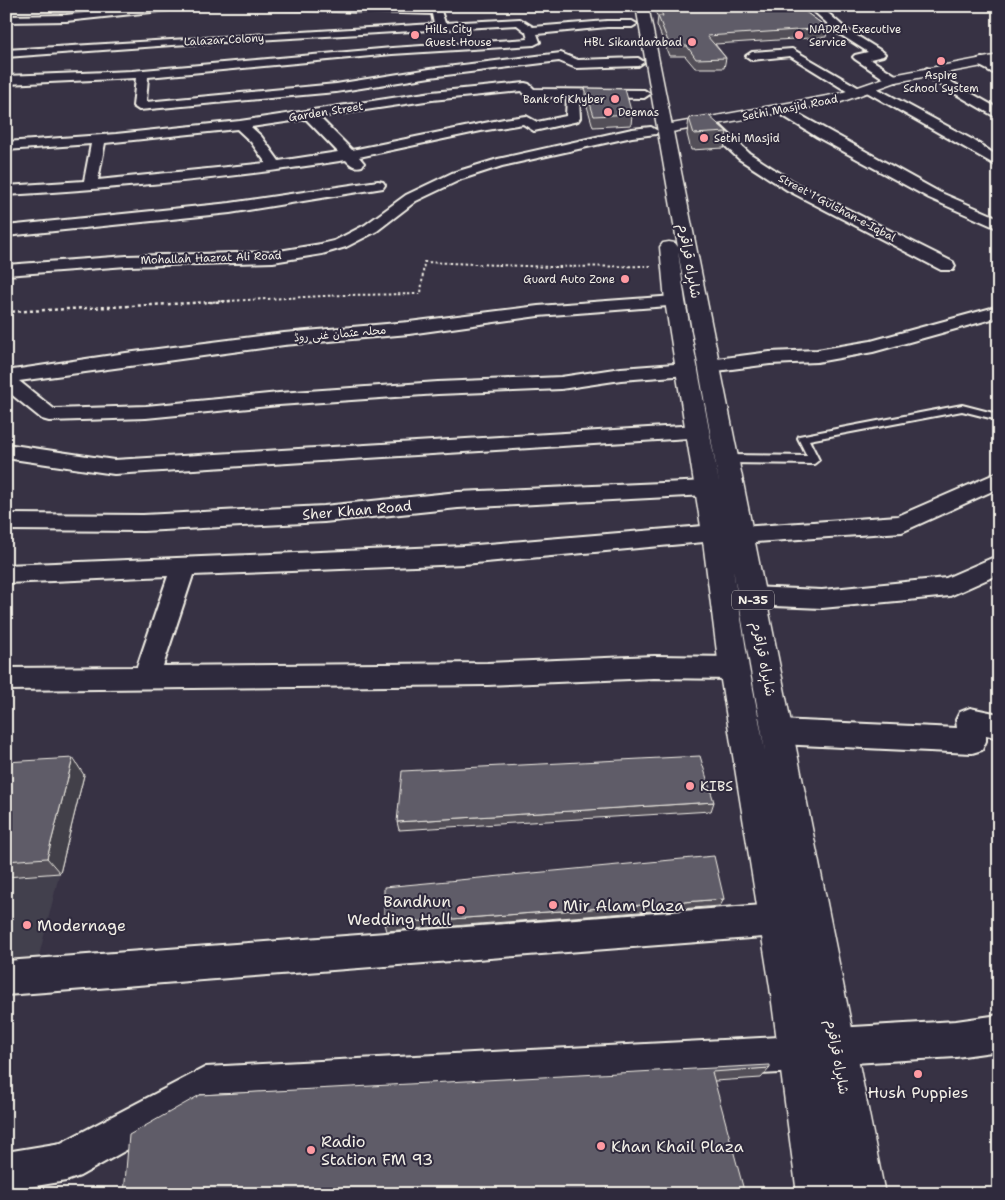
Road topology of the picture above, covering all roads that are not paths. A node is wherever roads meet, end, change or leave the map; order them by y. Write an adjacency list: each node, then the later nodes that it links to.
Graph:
1 (180, 6): 4 (street)
2 (270, 6): 5 (street)
3 (813, 6): 9 (street)
4 (6, 19)
5 (442, 28): 6 (street, Lalazar Colony); 10 (street, Lalazar Colony)
6 (531, 31): 7 (street); 17 (street, Lalazar Colony)
7 (640, 41): 14 (street); 22 (street, Garden Street); 28 (main road, شاہراہ قراقرم / N-35)
8 (884, 41): 9 (street)
9 (860, 43): 18 (street)
10 (6, 54)
11 (752, 56): 21 (street)
12 (999, 58): 13 (main road, Sethi Masjid Road)
13 (982, 62): 15 (main road, Sethi Masjid Road); 16 (street)
14 (485, 66): 17 (street); 20 (street)
15 (927, 72): 18 (main road, Sethi Masjid Road); 25 (street)
16 (999, 72)
17 (143, 74): 19 (street)
18 (892, 79): 21 (main road, Sethi Masjid Road)
19 (6, 80)
20 (507, 89): 22 (street, Garden Street); 24 (street, Garden Street)
21 (863, 90): 23 (main road, Sethi Masjid Road); 32 (street)
22 (573, 94): 31 (street)
23 (782, 110): 26 (main road, Sethi Masjid Road); 39 (street)
24 (308, 114): 27 (street, Garden Street); 31 (street)
25 (999, 115)
26 (710, 123): 28 (main road, Sethi Masjid Road); 41 (street, Street 1 Gulshan-e-Iqbal)
27 (240, 125): 29 (street, Garden Street); 33 (street)
28 (658, 130): 37 (street, Mohallah Hazrat Ali Road); 43 (main road, شاہراہ قراقرم / N-35); 45 (main road, شاہراہ قراقرم / N-35)
29 (99, 139): 30 (street, Garden Street); 35 (street)
30 (6, 146)
31 (350, 155): 33 (street); 37 (street)
32 (999, 163)
33 (275, 166): 34 (street)
34 (150, 181): 35 (street); 38 (street)
35 (90, 186): 36 (street)
36 (6, 191)
37 (390, 195): 38 (street); 42 (street, Mohallah Hazrat Ali Road)
38 (146, 217): 40 (street)
39 (999, 224)
40 (6, 231)
41 (947, 266)
42 (6, 270)
43 (675, 301): 45 (main road, شاہراہ قراقرم / N-35); 46 (street, محلہ عثمان غنی روڈ)
44 (999, 311): 45 (street)
45 (698, 368): 46 (street); 48 (main road, شاہراہ قراقرم / N-35); 50 (main road, شاہراہ قراقرم / N-35)
46 (6, 379)
47 (999, 414): 50 (lane)
48 (698, 432): 49 (street); 52 (main road, شاہراہ قراقرم / N-35)
49 (6, 451)
50 (726, 458): 54 (main road, شاہراہ قراقرم / N-35)
51 (999, 479): 54 (street)
52 (707, 488): 53 (street, Sher Khan Road); 54 (main road, شاہراہ قراقرم / N-35)
53 (6, 522)
54 (728, 534): 56 (street); 58 (main road, شاہراہ قراقرم / N-35); 59 (main road, شاہراہ قراقرم / N-35)
55 (999, 564): 58 (street)
56 (184, 566): 57 (street); 60 (street)
57 (6, 574)
58 (752, 596): 63 (main road, شاہراہ قراقرم / N-35)
59 (734, 668): 60 (street); 64 (main road, شاہراہ قراقرم / N-35)
60 (146, 678): 61 (street)
61 (6, 679)
62 (999, 726): 63 (street)
63 (778, 732): 67 (main road, شاہراہ قراقرم / N-35)
64 (778, 920): 65 (street); 66 (main road, شاہراہ قراقرم / N-35)
65 (6, 978)
66 (789, 987): 67 (main road); 70 (main road, شاہراہ قراقرم / N-35)
67 (825, 987): 69 (main road, شاہراہ قراقرم / N-35)
68 (999, 1033): 69 (street)
69 (836, 1046): 73 (main road, شاہراہ قراقرم / N-35)
70 (798, 1054): 71 (street); 72 (main road, شاہراہ قراقرم / N-35)
71 (6, 1172)
72 (820, 1194)
73 (863, 1194)

